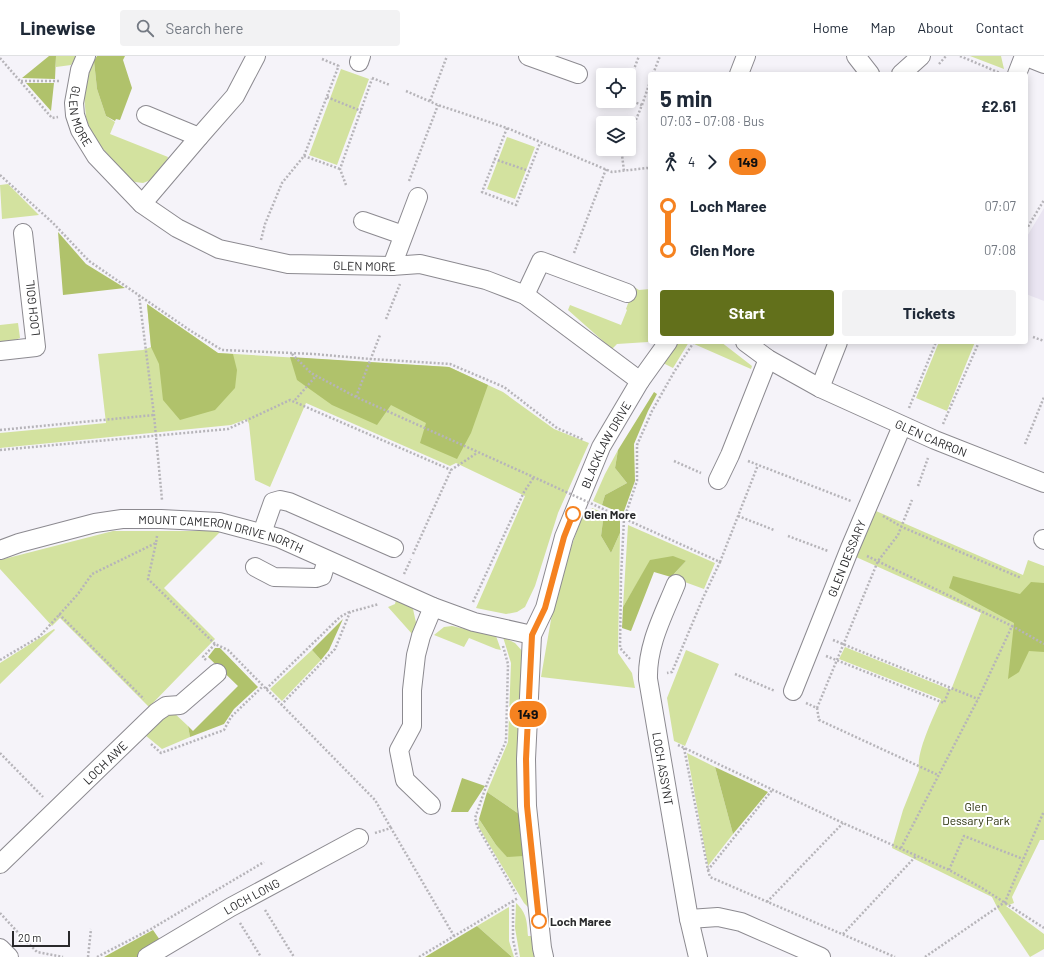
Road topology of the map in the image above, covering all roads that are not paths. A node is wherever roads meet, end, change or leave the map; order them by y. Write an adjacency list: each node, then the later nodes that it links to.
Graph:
1 (86, 56): 18 (street, GLEN MORE)
2 (256, 56): 16 (street)
3 (528, 56): 8 (street)
4 (746, 56): 10 (street)
5 (856, 56): 11 (street)
6 (921, 56): 12 (street)
7 (1024, 56): 9 (street); 13 (street)
8 (552, 60): 14 (street)
9 (1044, 64)
10 (740, 72)
11 (868, 72)
12 (903, 72)
13 (1018, 72)
14 (578, 74)
15 (146, 115): 16 (street)
16 (199, 137): 18 (street)
17 (418, 197): 21 (street)
18 (142, 204): 22 (street, GLEN MORE)
19 (363, 221): 21 (street)
20 (23, 233): 28 (street, LOCH GOIL)
21 (403, 235): 22 (street)
22 (400, 265): 24 (street, GLEN MORE)
23 (627, 293): 24 (street)
24 (525, 295): 30 (street, GLEN MORE)
25 (667, 344): 30 (street, BLACKLAW DRIVE)
26 (748, 344): 29 (street, GLEN CARRON)
27 (837, 344): 31 (street)
28 (0, 351)
29 (768, 359): 31 (street, GLEN CARRON); 33 (street)
30 (640, 381): 42 (street, BLACKLAW DRIVE)
31 (820, 388): 32 (street, GLEN CARRON)
32 (902, 426): 34 (street, GLEN CARRON); 44 (street, GLEN DESSARY)
33 (718, 480)
34 (1044, 482)
35 (262, 533): 36 (street); 37 (street, MOUNT CAMERON DRIVE NORTH); 38 (street, MOUNT CAMERON DRIVE NORTH)
36 (394, 548)
37 (0, 550)
38 (327, 560): 39 (street); 41 (street, MOUNT CAMERON DRIVE NORTH)
39 (255, 567)
40 (676, 584): 48 (street, LOCH ASSYNT)
41 (433, 607): 42 (street, MOUNT CAMERON DRIVE NORTH); 45 (street)
42 (532, 635): 52 (street, BLACKLAW DRIVE)
43 (217, 673): 47 (street, LOCH AWE)
44 (792, 695)
45 (431, 805)
46 (359, 838): 51 (street, LOCH LONG)
47 (0, 864)
48 (689, 919): 53 (street, LOCH ASSYNT); 54 (street)
49 (0, 948): 50 (street)
50 (9, 957)
51 (146, 957)
52 (544, 957)
53 (698, 957)
54 (821, 957)

